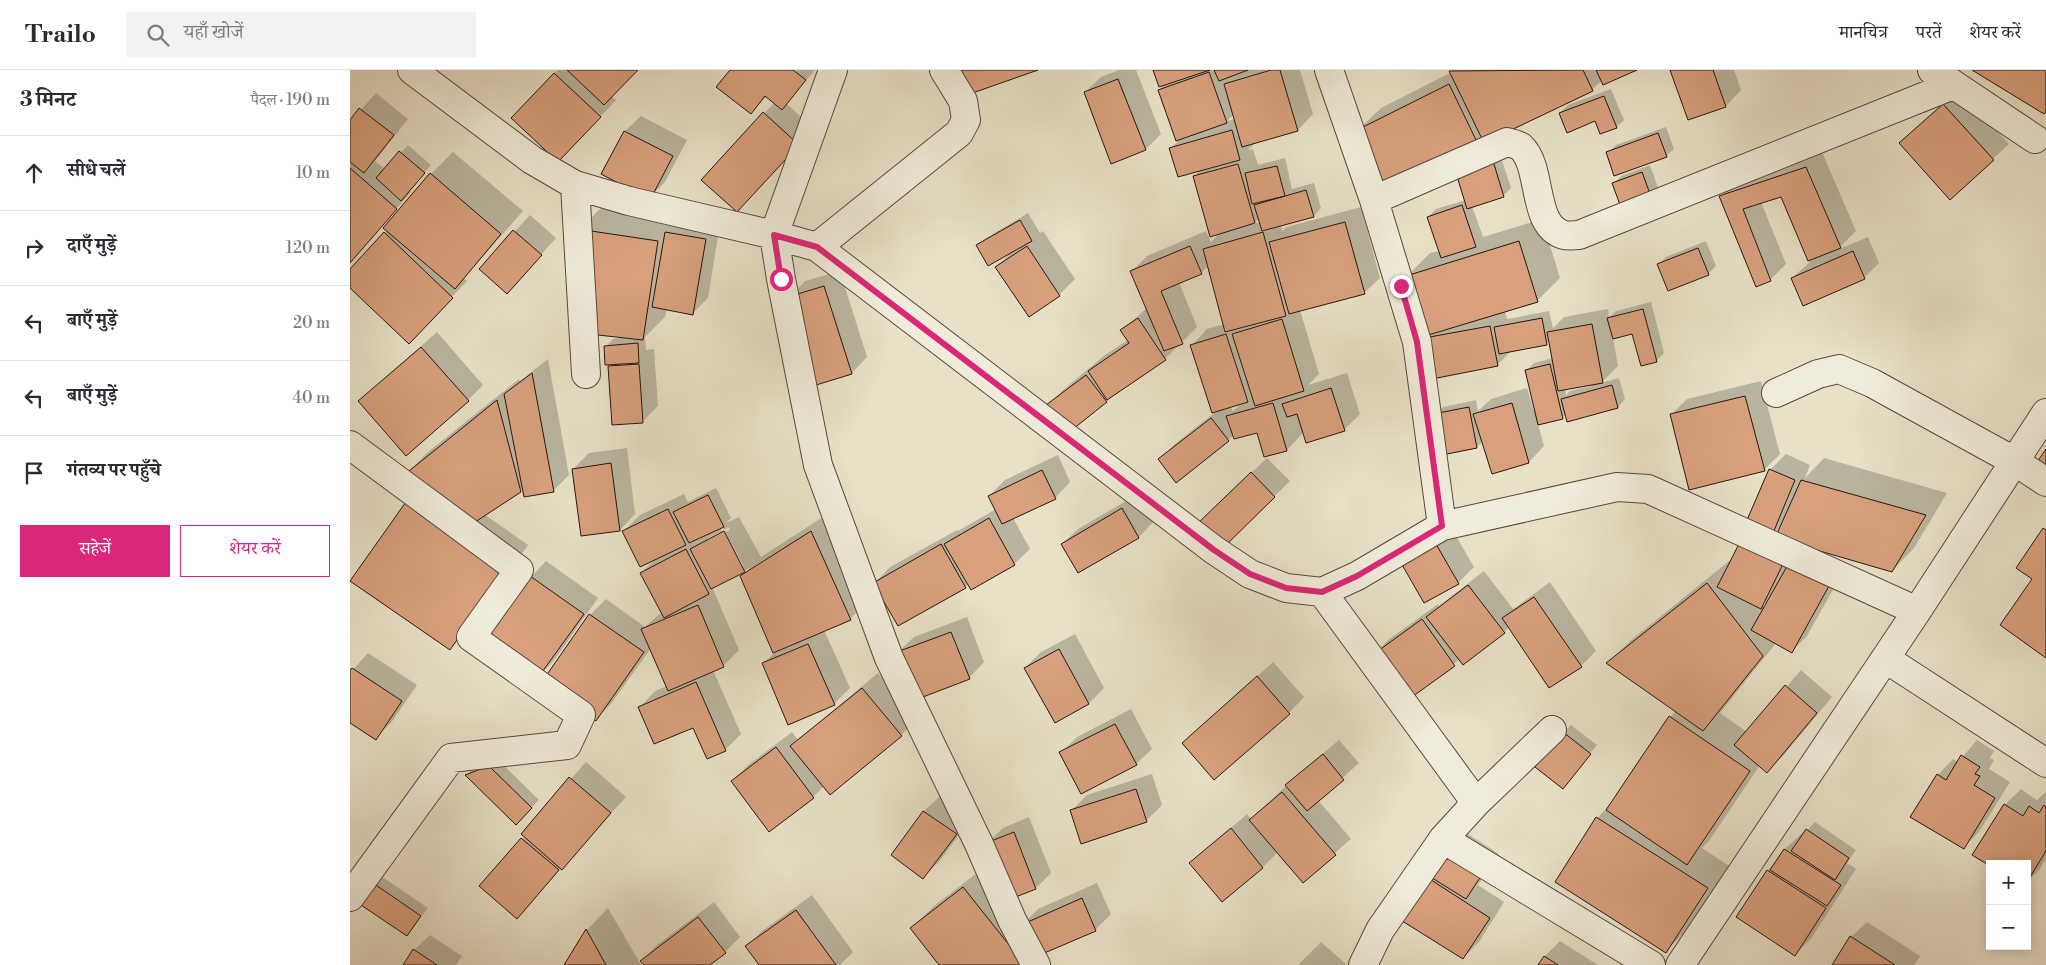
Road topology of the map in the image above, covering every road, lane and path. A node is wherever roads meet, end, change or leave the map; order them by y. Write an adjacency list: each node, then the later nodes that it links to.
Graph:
1 (412, 70): 7 (street)
2 (833, 70): 9 (street)
3 (944, 70): 10 (street)
4 (1329, 70): 8 (street)
5 (1942, 77): 6 (street); 8 (street)
6 (2035, 139)
7 (575, 185): 9 (street); 11 (street)
8 (1374, 200): 17 (street)
9 (774, 235): 10 (street); 26 (street)
10 (817, 247): 18 (street)
11 (586, 374)
12 (1776, 393): 15 (street)
13 (2046, 413): 15 (street)
14 (350, 446): 25 (street)
15 (2014, 461): 16 (street); 19 (street)
16 (2046, 482)
17 (1442, 526): 18 (street); 19 (street)
18 (1322, 592): 23 (street)
19 (1917, 612): 20 (street)
20 (1886, 658): 22 (street); 29 (street)
21 (1552, 730): 23 (street)
22 (2046, 763)
23 (1476, 803): 24 (street)
24 (1443, 839): 27 (street); 28 (street)
25 (350, 897)
26 (1036, 965)
27 (1363, 965)
28 (1651, 965)
29 (1680, 965)

